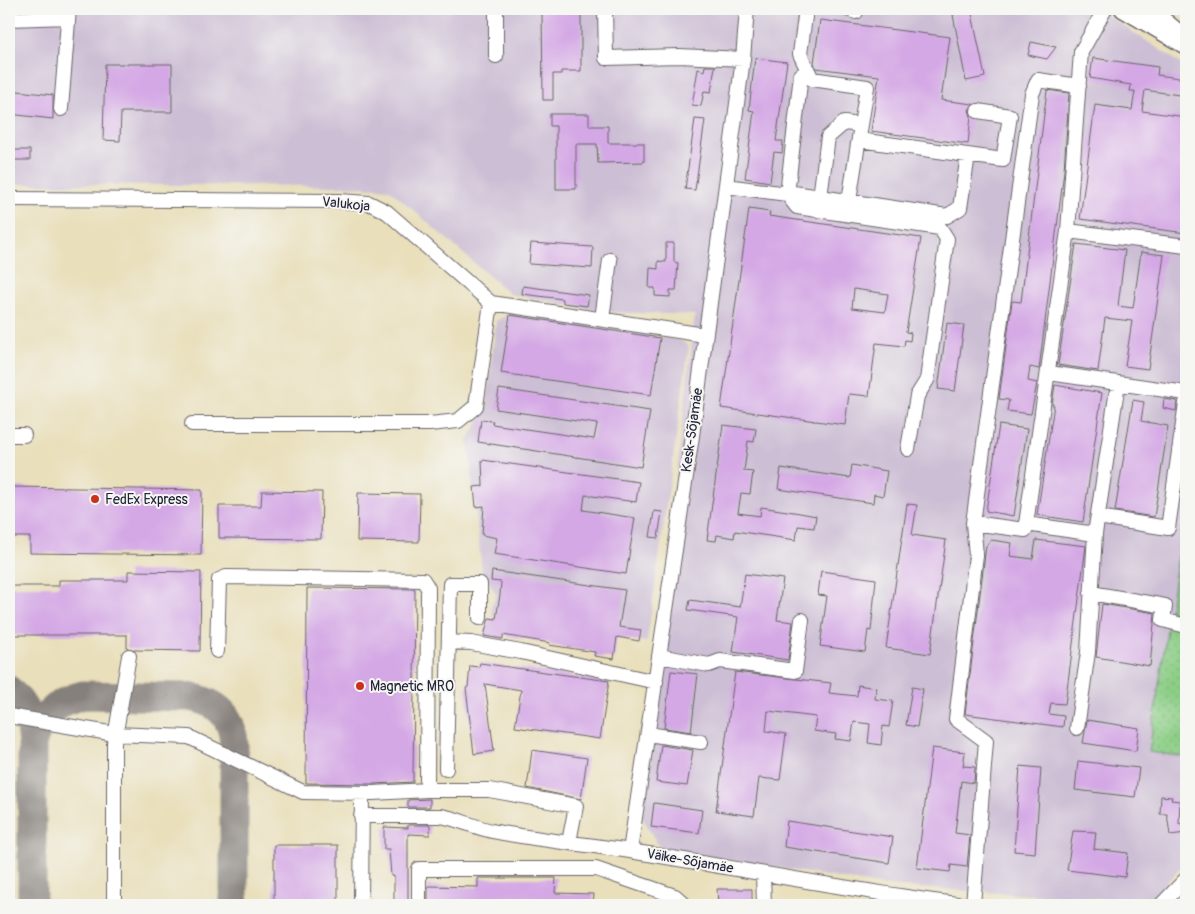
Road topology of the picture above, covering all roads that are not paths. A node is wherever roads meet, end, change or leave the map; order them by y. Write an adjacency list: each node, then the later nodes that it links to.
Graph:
1 (496, 9): 13 (street)
2 (605, 9): 14 (street)
3 (747, 9): 14 (street, Kesk-Sõjamäe)
4 (806, 9): 19 (street)
5 (1105, 9): 16 (street)
6 (1123, 9): 12 (main road)
7 (1145, 9): 9 (street)
8 (68, 13): 10 (street); 17 (street)
9 (1156, 13): 11 (main road)
10 (9, 19)
11 (1186, 40)
12 (1186, 46)
13 (496, 56)
14 (743, 59): 22 (street, Kesk-Sõjamäe)
15 (802, 75): 23 (street)
16 (1079, 86): 27 (street); 42 (street)
17 (60, 109)
18 (978, 111): 21 (street)
19 (861, 125): 20 (street); 24 (street)
20 (859, 140): 21 (street); 26 (street)
21 (968, 155): 26 (street)
22 (726, 186): 23 (street); 32 (street, Kesk-Sõjamäe)
23 (787, 193): 24 (street); 40 (street)
24 (820, 197): 26 (street)
25 (9, 200): 30 (street, Valukoja)
26 (849, 201)
27 (1068, 231): 28 (street); 33 (street)
28 (1186, 246)
29 (610, 260): 31 (street)
30 (491, 303): 31 (street); 37 (street)
31 (602, 320): 32 (street)
32 (705, 335): 52 (street, Kesk-Sõjamäe)
33 (1049, 373): 34 (street); 43 (street)
34 (1118, 383): 35 (street); 41 (street)
35 (1186, 393)
36 (1186, 403): 41 (street)
37 (192, 424)
38 (9, 435): 39 (street)
39 (24, 435)
40 (908, 449)
41 (1098, 517): 44 (street)
42 (973, 523): 43 (street); 74 (street)
43 (1026, 524): 44 (street)
44 (1095, 534): 45 (street)
45 (1091, 593): 48 (street); 55 (street)
46 (480, 618): 49 (street)
47 (802, 620): 52 (street)
48 (1186, 626)
49 (449, 642): 53 (street); 59 (street)
50 (218, 651): 60 (street)
51 (129, 656): 56 (street)
52 (659, 656): 53 (street, Kesk-Sõjamäe)
53 (656, 682): 57 (street, Kesk-Sõjamäe)
54 (9, 716): 56 (street)
55 (1077, 728)
56 (115, 734): 61 (street); 68 (street)
57 (648, 734): 58 (street); 64 (street, Kesk-Sõjamäe)
58 (701, 742)
59 (446, 769)
60 (427, 790): 61 (street); 63 (street)
61 (362, 793): 62 (street)
62 (362, 816): 63 (street, Väike-Sõjamäe); 69 (street)
63 (570, 842): 64 (street, Väike-Sõjamäe)
64 (630, 851): 65 (street, Väike-Sõjamäe)
65 (763, 874): 67 (street, Väike-Sõjamäe); 72 (street)
66 (1186, 879): 75 (street)
67 (892, 901): 73 (street, Väike-Sõjamäe)
68 (114, 905)
69 (361, 905)
70 (418, 905): 71 (street)
71 (685, 905)
72 (764, 905)
73 (964, 905)
74 (973, 905)
75 (1162, 905)

